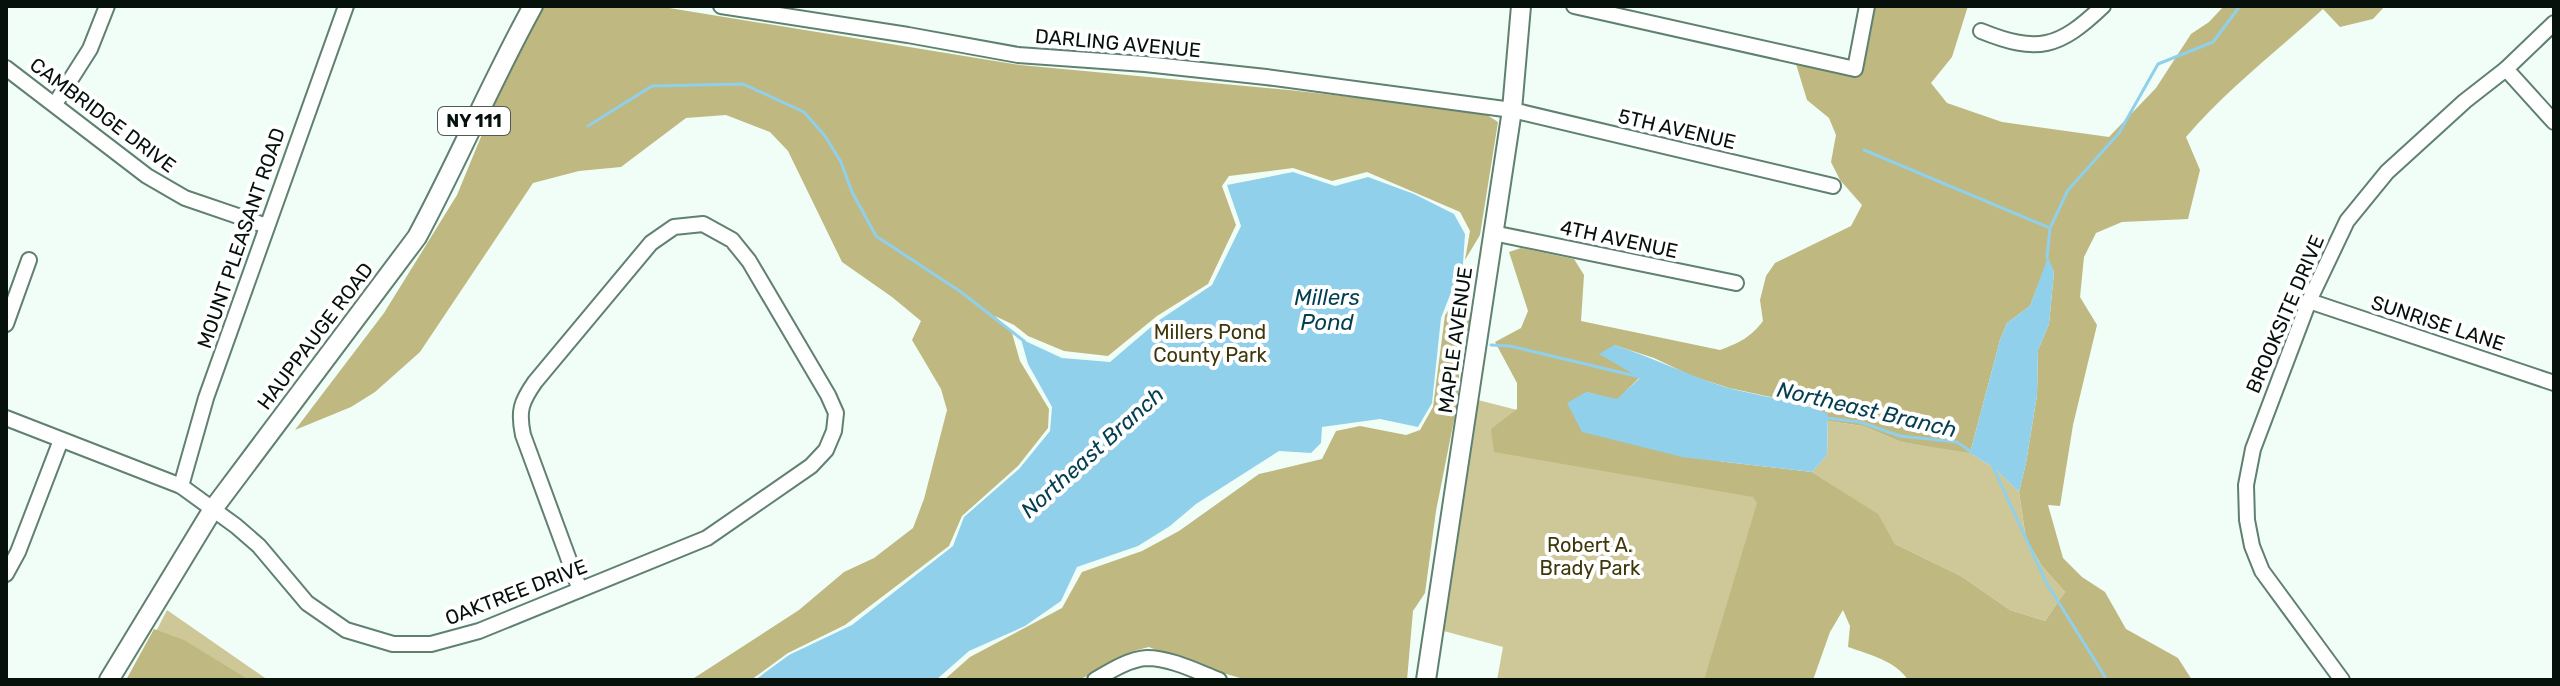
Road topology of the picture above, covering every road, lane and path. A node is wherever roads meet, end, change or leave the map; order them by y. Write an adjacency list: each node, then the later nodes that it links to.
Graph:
1 (107, 6): 13 (street)
2 (346, 6): 17 (street, MOUNT PLEASANT ROAD)
3 (533, 6): 27 (main road, HAUPPAUGE ROAD / NY 111)
4 (721, 6): 14 (street, DARLING AVENUE)
5 (1521, 6): 14 (main road, MAPLE AVENUE)
6 (1574, 6): 7 (street)
7 (1867, 6)
8 (2103, 6): 10 (street)
9 (2554, 23): 12 (street, BROOKSITE DRIVE)
10 (1981, 31)
11 (6, 68): 13 (street, CAMBRIDGE DRIVE)
12 (2506, 69): 15 (street); 21 (street, BROOKSITE DRIVE)
13 (55, 104): 17 (street, CAMBRIDGE DRIVE)
14 (1512, 110): 16 (street, 5TH AVENUE); 18 (main road, MAPLE AVENUE)
15 (2554, 122)
16 (1833, 186)
17 (267, 226): 26 (street, MOUNT PLEASANT ROAD)
18 (1493, 233): 20 (street, 4TH AVENUE); 33 (main road, MAPLE AVENUE)
19 (29, 260): 22 (street)
20 (1736, 283)
21 (2309, 301): 23 (street, SUNRISE LANE); 34 (street, BROOKSITE DRIVE)
22 (6, 324)
23 (2554, 383)
24 (6, 418): 25 (street, OAKTREE DRIVE)
25 (61, 440): 26 (street, OAKTREE DRIVE); 28 (street)
26 (181, 486): 27 (street, OAKTREE DRIVE)
27 (213, 509): 29 (street, OAKTREE DRIVE); 30 (main road, HAUPPAUGE ROAD / NY 111)
28 (6, 574)
29 (580, 590): 29 (street, OAKTREE DRIVE)
30 (109, 680)
31 (1095, 680): 32 (street)
32 (1219, 680)
33 (1426, 680)
34 (2342, 680)

